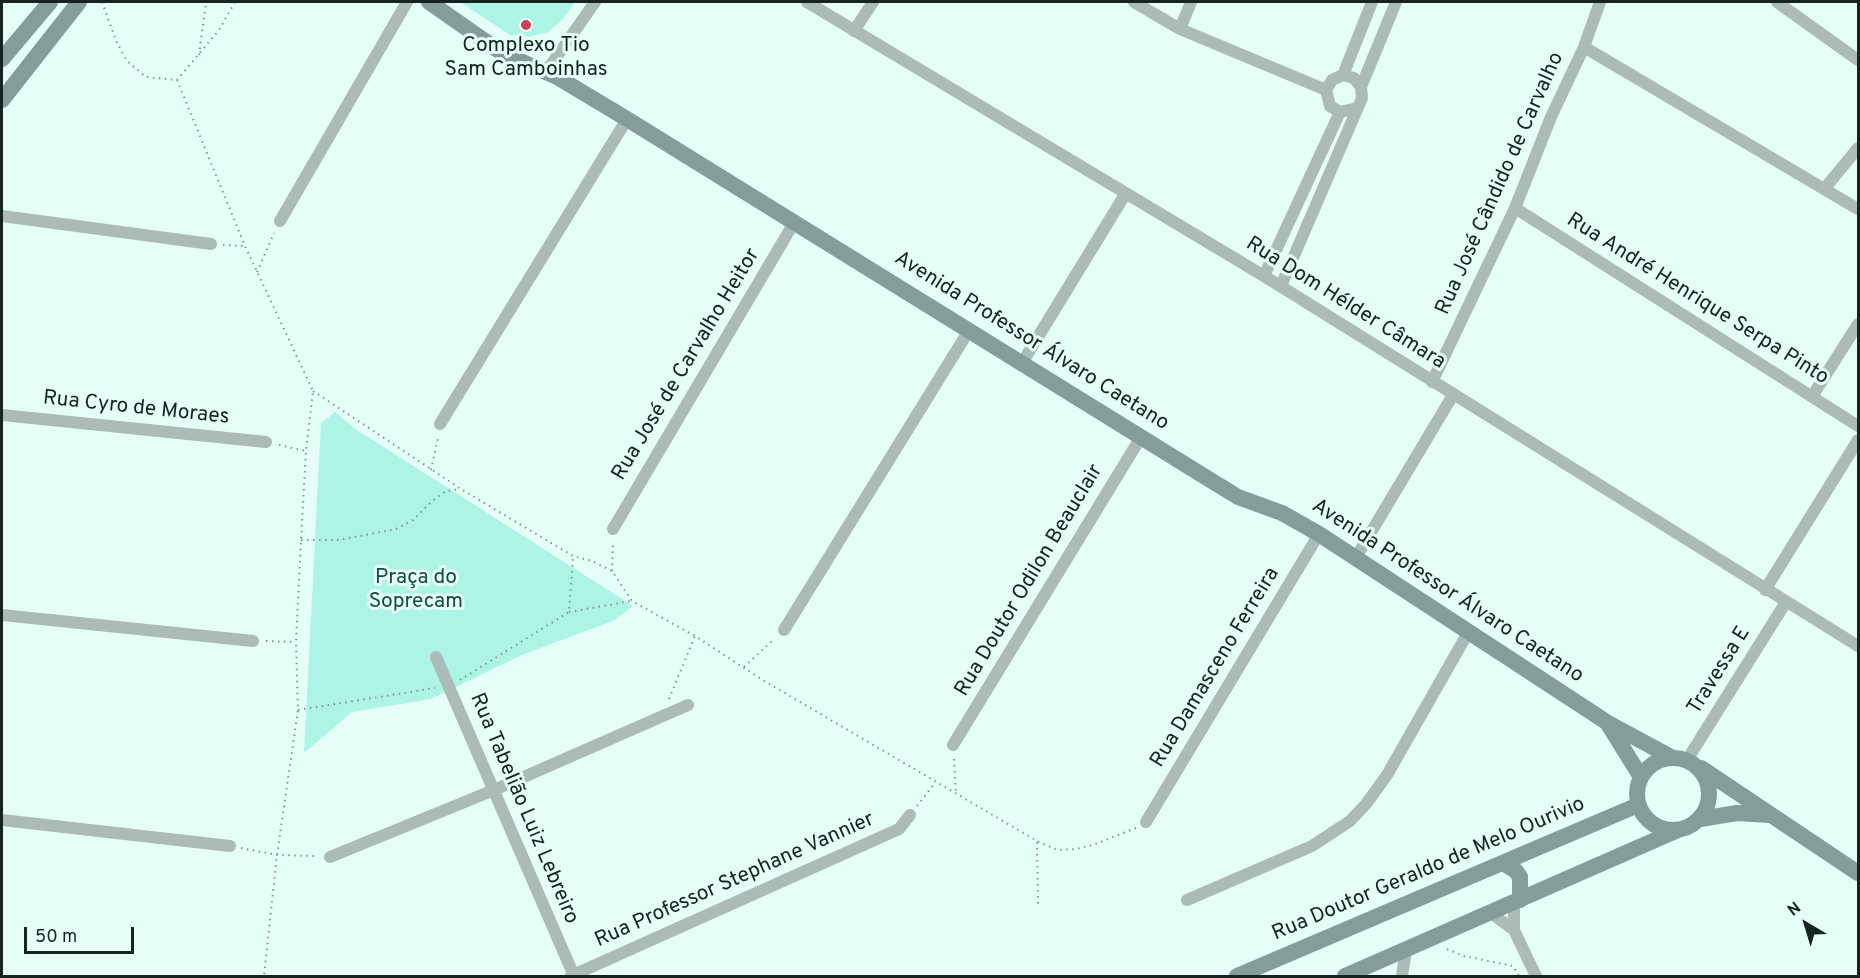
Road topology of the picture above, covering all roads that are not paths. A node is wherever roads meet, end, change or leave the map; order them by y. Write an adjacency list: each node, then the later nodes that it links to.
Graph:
1 (50, 2): 17 (street)
2 (80, 2): 23 (street)
3 (407, 2): 33 (street)
4 (429, 2): 19 (street, Avenida Professor Álvaro Caetano)
5 (596, 2): 19 (street)
6 (807, 2): 15 (street, Rua Dom Hélder Câmara)
7 (873, 2): 15 (street)
8 (1134, 2): 14 (street)
9 (1191, 2): 14 (street)
10 (1372, 2): 20 (street)
11 (1396, 2): 21 (street)
12 (1600, 2): 16 (street, Rua José Cândido de Carvalho)
13 (1777, 2): 18 (street)
14 (1180, 29): 22 (street)
15 (855, 31): 29 (street, Rua Dom Hélder Câmara)
16 (1584, 47): 28 (street); 30 (street, Rua José Cândido de Carvalho)
17 (2, 59)
18 (1858, 60)
19 (546, 72): 26 (street, Avenida Professor Álvaro Caetano)
20 (1343, 75): 21 (street); 22 (street)
21 (1361, 87): 24 (street)
22 (1326, 90): 25 (street)
23 (2, 100)
24 (1356, 108): 25 (street); 37 (street)
25 (1340, 112): 36 (street)
26 (627, 119): 34 (street, Avenida Professor Álvaro Caetano); 45 (street)
27 (1858, 148): 28 (street)
28 (1825, 188): 31 (street)
29 (1126, 193): 36 (street, Rua Dom Hélder Câmara); 40 (street)
30 (1515, 207): 41 (street, Rua José Cândido de Carvalho); 43 (street, Rua André Henrique Serpa Pinto)
31 (1858, 209)
32 (2, 216): 35 (street)
33 (280, 221)
34 (795, 221): 39 (street, Avenida Professor Álvaro Caetano); 50 (street, Rua José de Carvalho Heitor)
35 (211, 244)
36 (1264, 276): 37 (street, Rua Dom Hélder Câmara)
37 (1281, 286): 41 (street, Rua Dom Hélder Câmara)
38 (1858, 324): 43 (street)
39 (968, 332): 40 (street, Avenida Professor Álvaro Caetano); 56 (street)
40 (1022, 363): 47 (street, Avenida Professor Álvaro Caetano)
41 (1432, 382): 42 (street, Rua Dom Hélder Câmara)
42 (1453, 394): 52 (street); 53 (street, Rua Dom Hélder Câmara)
43 (1813, 395): 46 (street, Rua André Henrique Serpa Pinto)
44 (2, 415): 49 (street, Rua Cyro de Moraes)
45 (440, 424)
46 (1858, 426)
47 (1141, 437): 51 (street, Avenida Professor Álvaro Caetano); 63 (street, Rua Doutor Odilon Beauclair)
48 (1858, 440): 53 (street)
49 (266, 442)
50 (613, 529)
51 (1319, 534): 52 (street, Avenida Professor Álvaro Caetano); 72 (street, Rua Damasceno Ferreira)
52 (1355, 559): 57 (street, Avenida Professor Álvaro Caetano)
53 (1765, 590): 54 (street, Rua Dom Hélder Câmara)
54 (1786, 602): 59 (street, Rua Dom Hélder Câmara); 64 (street, Travessa E)
55 (2, 615): 58 (street)
56 (784, 630)
57 (1469, 631): 62 (street, Avenida Professor Álvaro Caetano); 78 (street)
58 (253, 641)
59 (1858, 646)
60 (436, 657): 66 (street, Rua Tabelião Luiz Lebreiro)
61 (688, 705): 66 (street)
62 (1608, 723): 64 (street, Avenida Professor Álvaro Caetano); 65 (street, Avenida Professor Álvaro Caetano)
63 (953, 745)
64 (1684, 760): 65 (street); 69 (street, Avenida Professor Álvaro Caetano); 70 (street)
65 (1641, 777): 67 (street)
66 (494, 790): 75 (street); 83 (street, Rua Tabelião Luiz Lebreiro)
67 (1638, 805): 73 (street); 76 (street, Rua Doutor Geraldo de Melo Ourivio)
68 (910, 815): 83 (street, Rua Professor Stephane Vannier)
69 (1769, 815): 70 (street); 77 (street, Avenida Professor Álvaro Caetano)
70 (1700, 819): 73 (street)
71 (2, 820): 74 (street)
72 (1146, 822)
73 (1678, 830): 79 (street)
74 (230, 846)
75 (330, 857)
76 (1503, 863): 79 (street); 84 (street, Rua Doutor Geraldo de Melo Ourivio)
77 (1858, 873)
78 (1187, 900)
79 (1517, 901): 80 (street); 81 (street)
80 (1491, 913): 81 (street); 82 (street)
81 (1515, 930): 87 (street)
82 (1406, 950): 85 (street); 86 (street)
83 (573, 976)
84 (1237, 976)
85 (1349, 976)
86 (1402, 976)
87 (1536, 976)

